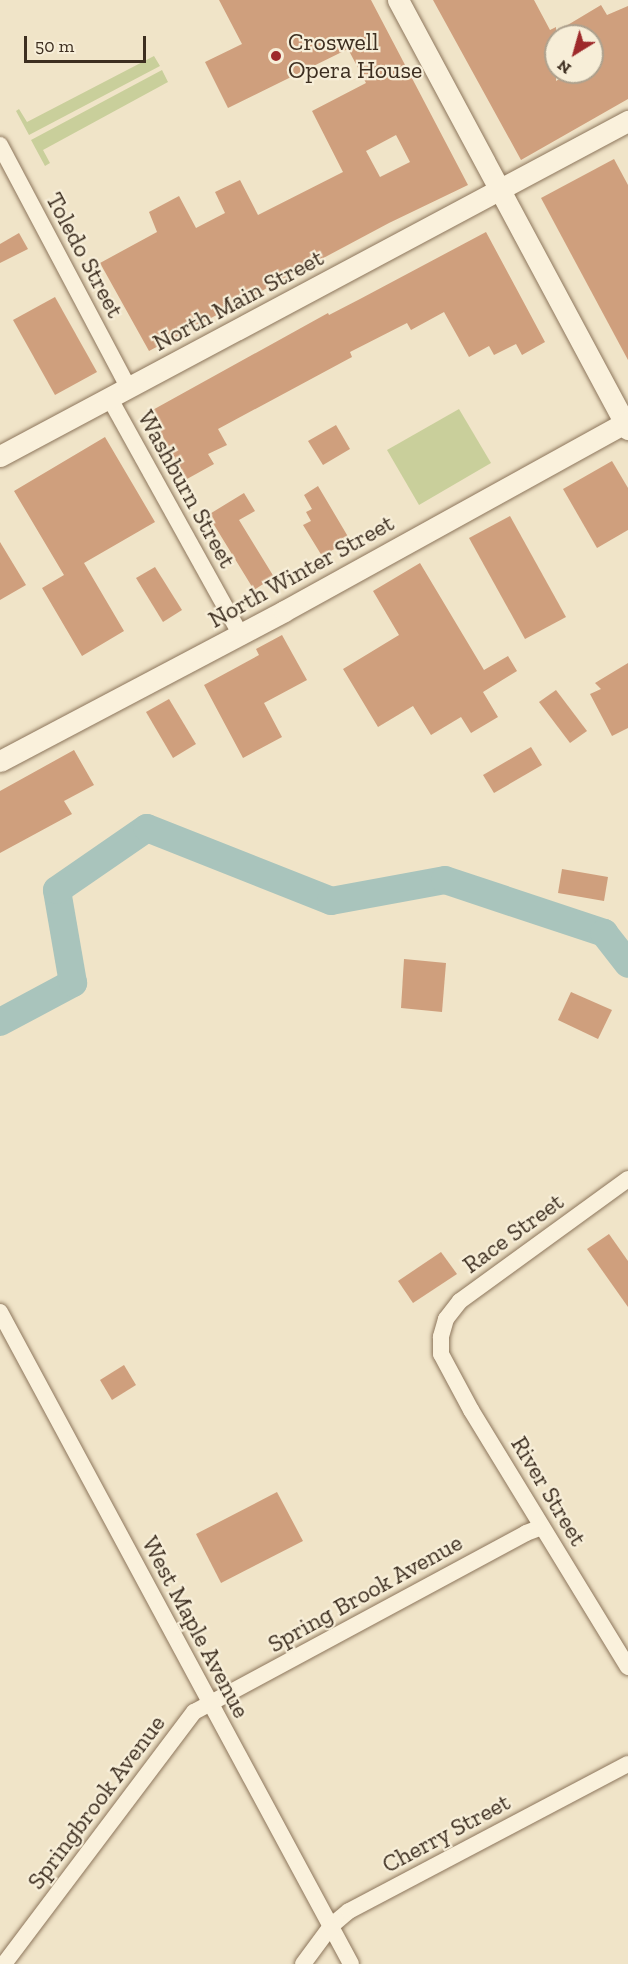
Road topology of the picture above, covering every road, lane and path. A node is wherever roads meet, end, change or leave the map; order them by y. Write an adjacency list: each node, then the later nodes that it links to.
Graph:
1 (398, 0): 4 (street)
2 (628, 121): 4 (street, North Main Street)
3 (0, 145): 5 (street, Toledo Street)
4 (499, 190): 5 (street, North Main Street); 7 (street)
5 (128, 387): 6 (street, North Main Street)
6 (110, 399): 8 (street, North Main Street); 9 (street, Washburn Street)
7 (627, 424): 9 (street, North Winter Street)
8 (0, 456)
9 (240, 634): 10 (street, North Winter Street)
10 (0, 761)
11 (628, 1179): 13 (street, Race Street)
12 (0, 1312): 16 (street, West Maple Avenue)
13 (441, 1336): 14 (street, River Street)
14 (542, 1527): 15 (street, River Street); 16 (street, Spring Brook Avenue)
15 (628, 1667)
16 (211, 1704): 18 (street, West Maple Avenue); 19 (street, Springbrook Avenue)
17 (628, 1764): 18 (street, Cherry Street)
18 (331, 1926): 20 (street, Cherry Street); 21 (street, West Maple Avenue)
19 (4, 1964)
20 (303, 1964)
21 (351, 1964)

